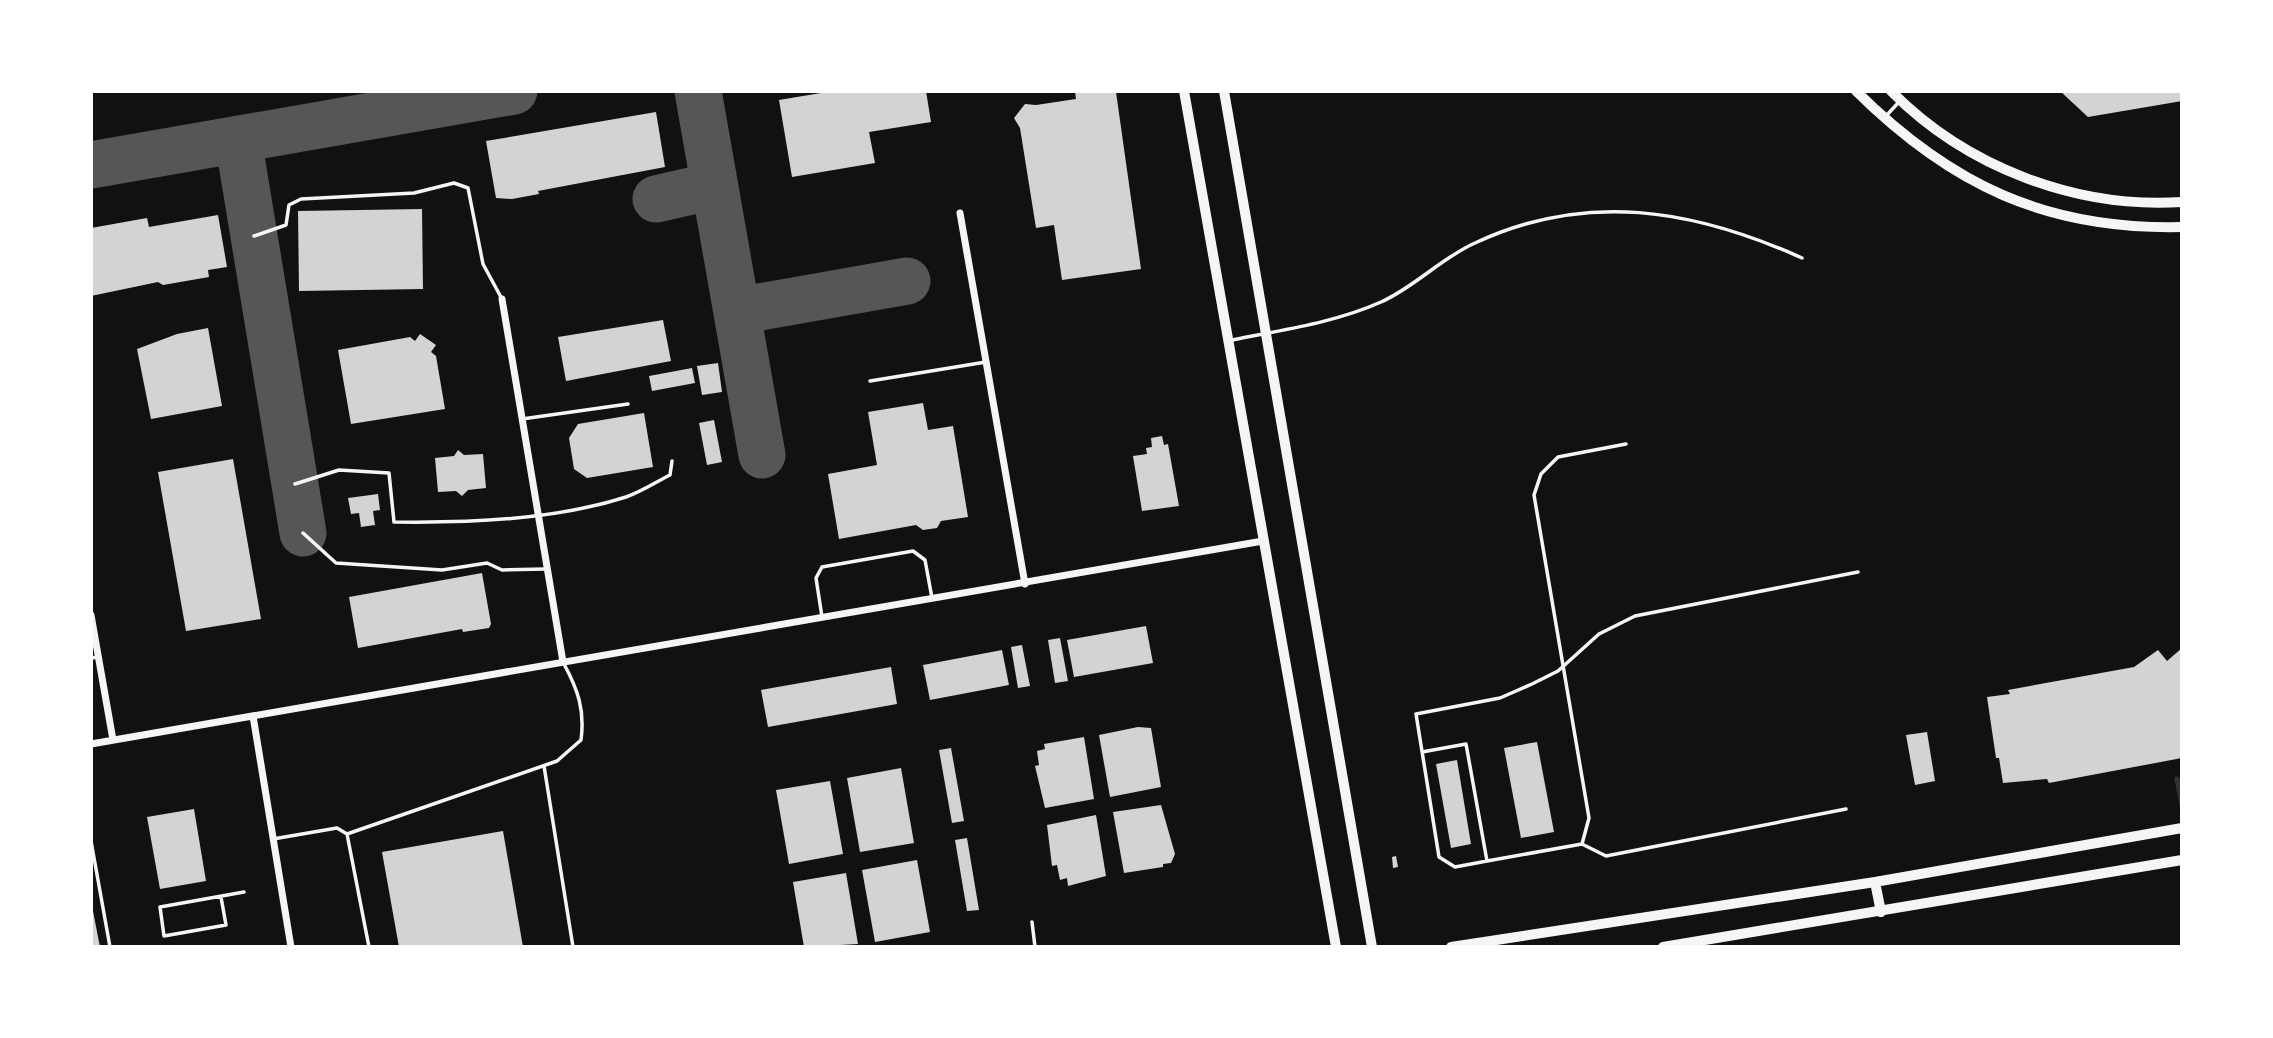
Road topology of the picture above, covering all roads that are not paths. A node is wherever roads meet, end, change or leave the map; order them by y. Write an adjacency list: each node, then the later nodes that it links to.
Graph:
1 (1184, 91): 14 (main road)
2 (1224, 91): 13 (main road)
3 (1856, 91): 6 (street)
4 (1891, 91): 5 (street)
5 (1900, 100): 6 (lane); 7 (street)
6 (1884, 118): 9 (street)
7 (2182, 202)
8 (960, 213): 15 (street)
9 (2182, 227)
10 (254, 236): 12 (lane)
11 (1802, 258): 13 (lane)
12 (502, 299): 18 (street)
13 (1267, 333): 14 (lane); 58 (main road)
14 (1226, 342): 24 (main road)
15 (986, 362): 16 (lane); 27 (street)
16 (870, 381)
17 (628, 404): 18 (lane)
18 (522, 419): 22 (street)
19 (1626, 444): 33 (lane)
20 (672, 461): 22 (lane)
21 (295, 484): 22 (lane)
22 (538, 515): 25 (street)
23 (303, 533): 25 (lane)
24 (1263, 541): 27 (street); 57 (main road)
25 (547, 569): 32 (street)
26 (1858, 572): 33 (lane)
27 (1024, 584): 28 (street)
28 (932, 599): 30 (street); 30 (lane)
29 (91, 615): 31 (street)
30 (822, 617): 32 (street)
31 (95, 657): 35 (street)
32 (563, 662): 34 (street); 38 (lane)
33 (1563, 665): 37 (lane); 44 (lane)
34 (253, 716): 35 (street); 42 (street)
35 (113, 740): 36 (street)
36 (91, 744)
37 (1422, 752): 46 (lane); 46 (lane)
38 (544, 766): 41 (lane); 55 (lane)
39 (1846, 808): 44 (lane)
40 (2182, 828): 47 (main road)
41 (346, 834): 42 (lane); 54 (lane)
42 (274, 839): 53 (street)
43 (91, 841): 52 (lane)
44 (1582, 844): 46 (lane)
45 (2182, 860): 50 (main road)
46 (1487, 861)
47 (1875, 882): 50 (main road); 59 (main road)
48 (244, 892): 49 (lane)
49 (221, 897): 49 (lane)
50 (1881, 912): 60 (main road)
51 (1032, 922): 56 (lane)
52 (110, 947)
53 (292, 947)
54 (369, 947)
55 (573, 947)
56 (1035, 947)
57 (1336, 947)
58 (1372, 947)
59 (1451, 947)
60 (1664, 947)

